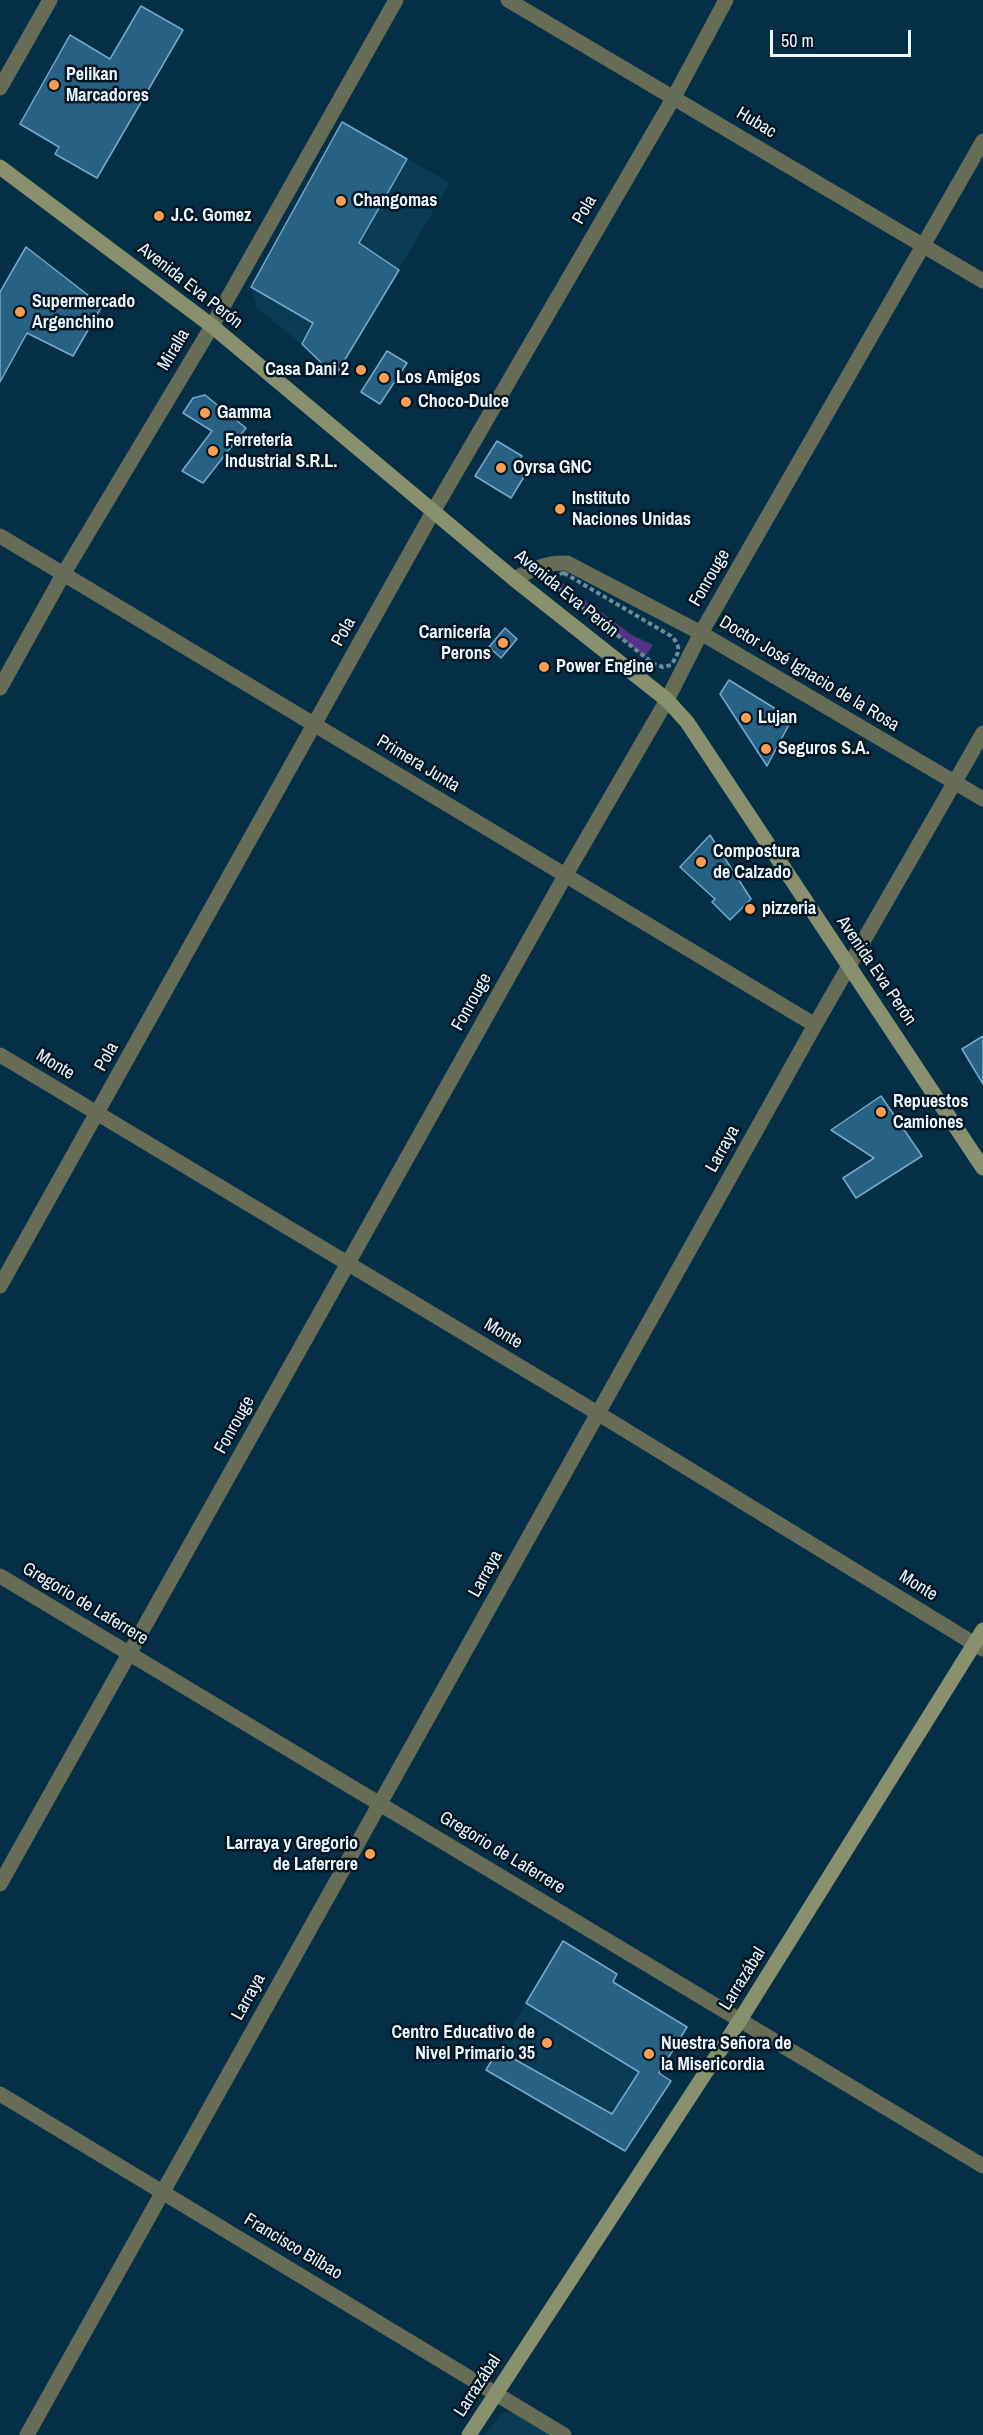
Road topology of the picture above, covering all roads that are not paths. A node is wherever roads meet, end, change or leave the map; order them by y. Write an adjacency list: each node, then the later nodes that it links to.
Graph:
1 (50, 0): 5 (street)
2 (396, 0): 11 (street, Miralla)
3 (508, 0): 6 (street, Hubac)
4 (726, 0): 6 (street, Pola)
5 (0, 88)
6 (674, 97): 9 (street, Hubac); 12 (street, Pola)
7 (983, 141): 9 (street, Fonrouge)
8 (0, 167): 11 (main road, Avenida Eva Perón)
9 (922, 246): 10 (street, Hubac); 16 (street, Fonrouge)
10 (983, 281)
11 (212, 326): 12 (main road, Avenida Eva Perón); 14 (street, Miralla)
12 (434, 510): 15 (main road, Avenida Eva Perón); 19 (street, Pola)
13 (0, 536): 14 (street, Primera Junta)
14 (64, 573): 17 (street, Miralla); 19 (street, Primera Junta)
15 (514, 579): 16 (street, Doctor José Ignacio de la Rosa); 18 (main road, Avenida Eva Perón)
16 (701, 633): 18 (street, Fonrouge); 21 (street, Doctor José Ignacio de la Rosa)
17 (0, 688)
18 (667, 700): 23 (street, Fonrouge); 24 (main road, Avenida Eva Perón)
19 (315, 724): 23 (street, Primera Junta); 27 (street, Pola)
20 (983, 733): 21 (street, Larraya)
21 (955, 783): 22 (street, Doctor José Ignacio de la Rosa); 24 (street, Larraya)
22 (983, 799)
23 (565, 876): 25 (street, Primera Junta); 29 (street, Fonrouge)
24 (849, 966): 25 (street, Larraya); 28 (main road, Avenida Eva Perón)
25 (814, 1025): 31 (street, Larraya)
26 (0, 1055): 27 (street, Monte)
27 (98, 1114): 29 (street, Monte); 30 (street, Pola)
28 (983, 1168)
29 (348, 1264): 31 (street, Monte); 35 (street, Fonrouge)
30 (0, 1286)
31 (599, 1414): 34 (street, Monte); 36 (street, Larraya)
32 (0, 1575): 35 (street, Gregorio de Laferrere)
33 (983, 1630): 34 (main road, Larrazábal)
34 (979, 1647): 38 (main road, Larrazábal)
35 (129, 1653): 36 (street, Gregorio de Laferrere); 37 (street, Fonrouge)
36 (380, 1802): 38 (street, Gregorio de Laferrere); 41 (street, Larraya)
37 (0, 1884)
38 (740, 2020): 40 (street, Gregorio de Laferrere); 42 (main road, Larrazábal)
39 (0, 2094): 41 (street, Francisco Bilbao)
40 (983, 2166)
41 (163, 2191): 42 (street, Francisco Bilbao); 43 (street, Larraya)
42 (496, 2394): 44 (main road, Larrazábal); 45 (street, Francisco Bilbao)
43 (27, 2435)
44 (469, 2435)
45 (564, 2435)

